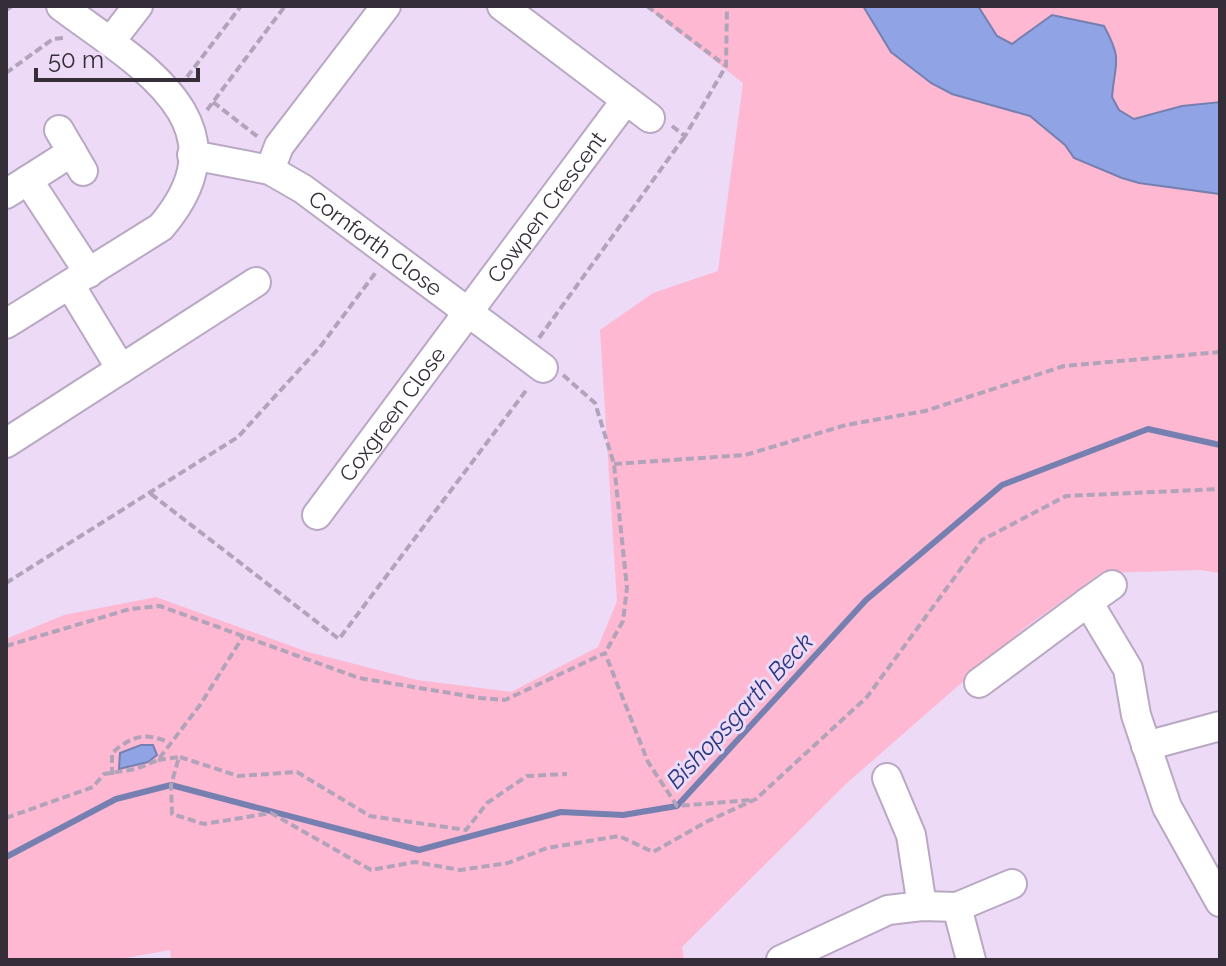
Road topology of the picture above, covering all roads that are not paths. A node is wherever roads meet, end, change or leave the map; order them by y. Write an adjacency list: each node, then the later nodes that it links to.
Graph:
1 (61, 6): 5 (street)
2 (138, 6): 5 (street)
3 (386, 6): 10 (street)
4 (502, 6): 6 (street)
5 (105, 39): 9 (street)
6 (626, 100): 7 (street); 14 (street, Cowpen Crescent)
7 (650, 118)
8 (72, 151): 11 (street)
9 (192, 155): 10 (street, Cornforth Close); 12 (street)
10 (269, 157): 14 (street, Cornforth Close)
11 (17, 187): 12 (street)
12 (79, 279): 15 (street); 17 (street)
13 (257, 281): 17 (street)
14 (468, 316): 16 (street, Cornforth Close); 19 (street, Coxgreen Close)
15 (6, 324)
16 (534, 362)
17 (121, 369): 18 (street)
18 (6, 443)
19 (318, 516)
20 (1112, 585): 21 (street)
21 (1088, 602): 22 (street); 24 (street)
22 (979, 683)
23 (1220, 726): 24 (street)
24 (1146, 746): 27 (street)
25 (887, 778): 28 (street)
26 (1012, 884): 29 (street)
27 (1220, 902)
28 (922, 906): 29 (street); 30 (street)
29 (957, 907): 31 (street)
30 (783, 960)
31 (971, 960)

